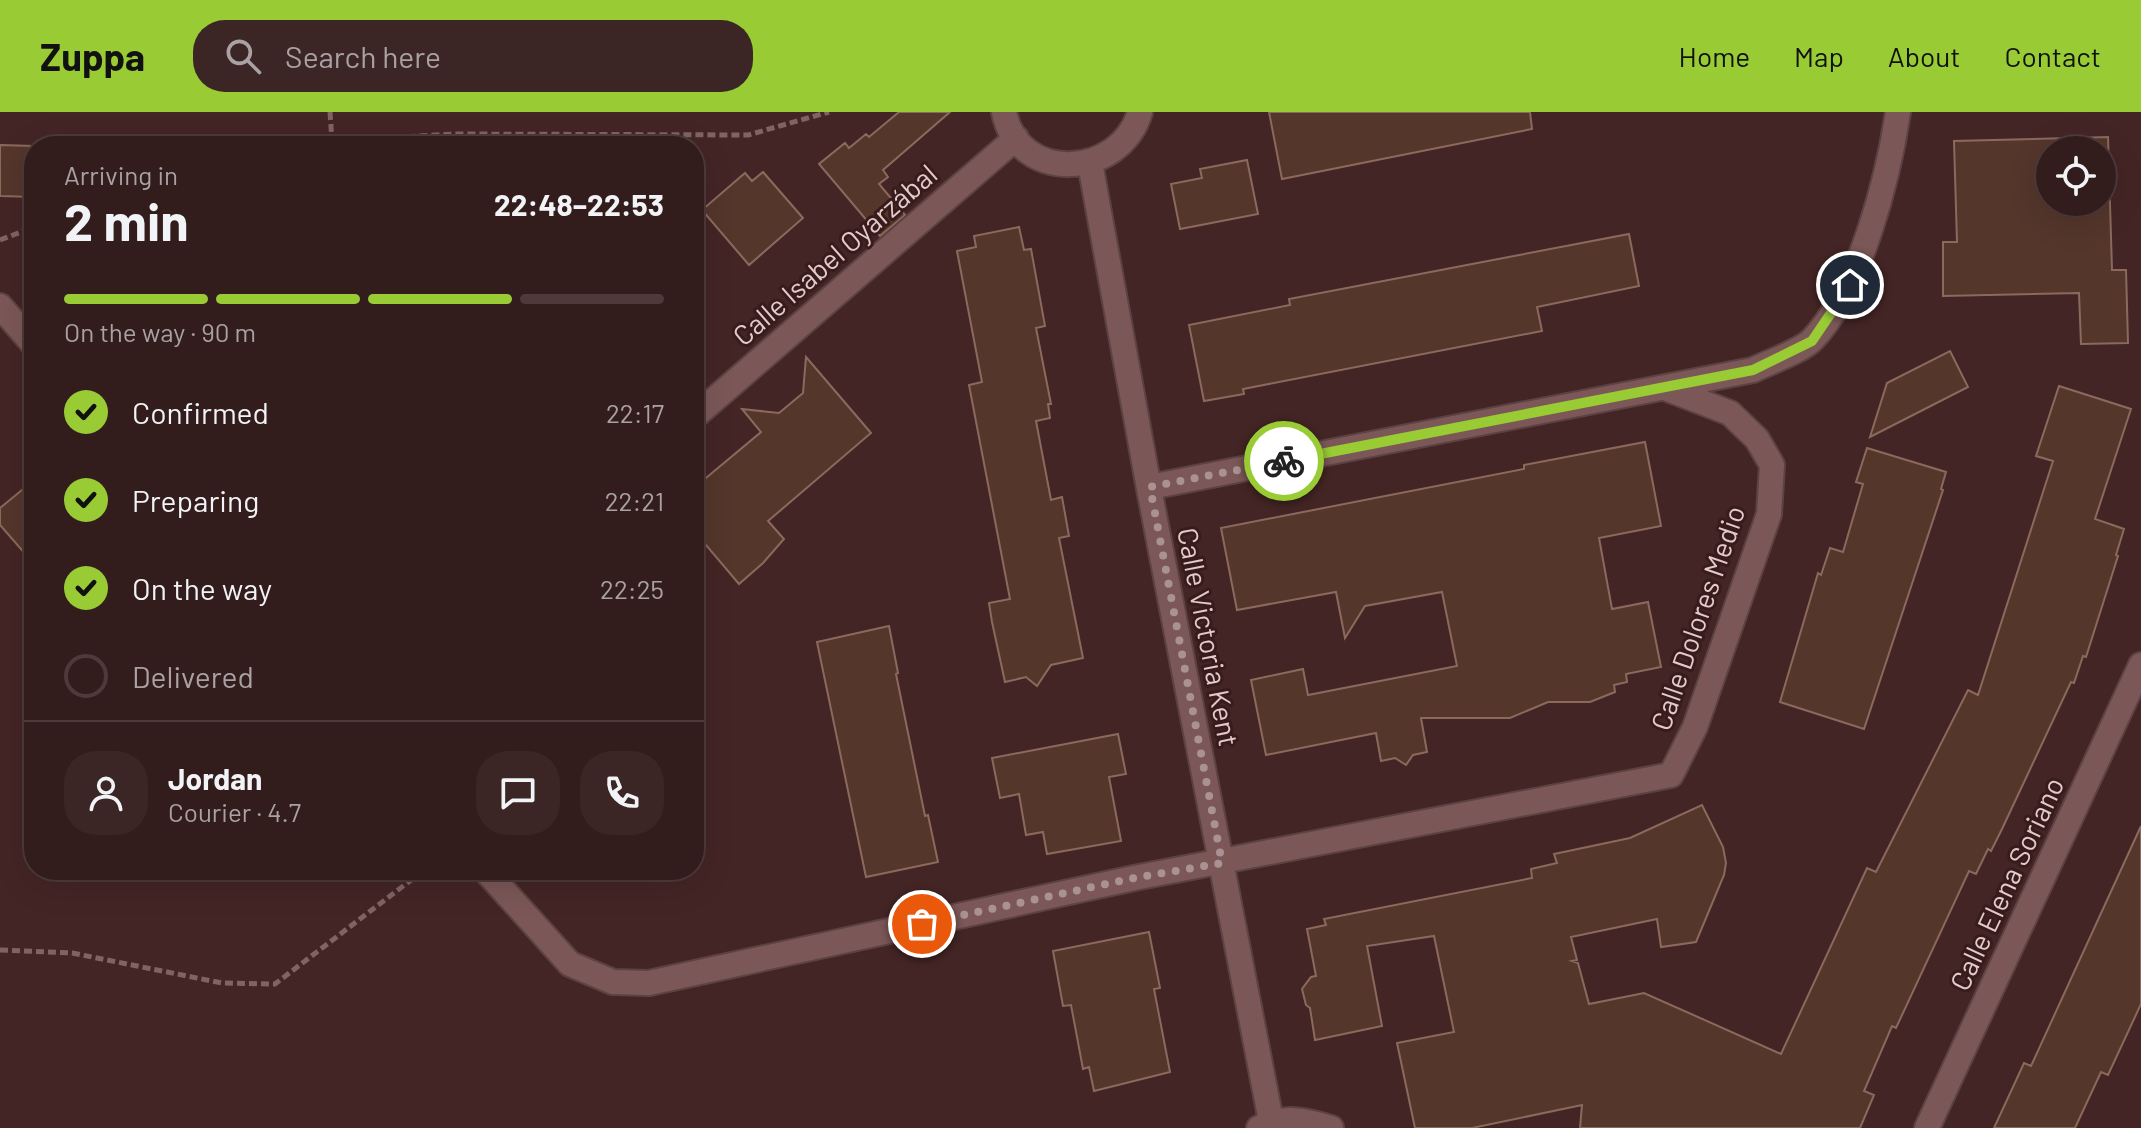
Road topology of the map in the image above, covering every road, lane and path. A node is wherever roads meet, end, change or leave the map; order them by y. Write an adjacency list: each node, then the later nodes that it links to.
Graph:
1 (330, 112): 6 (path)
2 (829, 112): 7 (path)
3 (1004, 112): 8 (street)
4 (1140, 112): 9 (street)
5 (1898, 112): 14 (street)
6 (332, 136)
7 (419, 136)
8 (1016, 138): 9 (street); 15 (street, Calle Isabel Oyarzábal)
9 (1090, 163): 16 (street, Calle Victoria Kent)
10 (24, 231): 11 (path)
11 (0, 240)
12 (0, 306): 13 (street)
13 (24, 334)
14 (1665, 388): 16 (street); 18 (street, Calle Dolores Medio)
15 (704, 408)
16 (1150, 487): 18 (street, Calle Victoria Kent)
17 (2141, 665): 24 (street, Calle Elena Soriano)
18 (1222, 863): 20 (street); 22 (street, Calle Victoria Kent)
19 (411, 880): 21 (path)
20 (494, 880)
21 (0, 950)
22 (1265, 1125): 23 (street)
23 (1331, 1128)
24 (1927, 1128)

